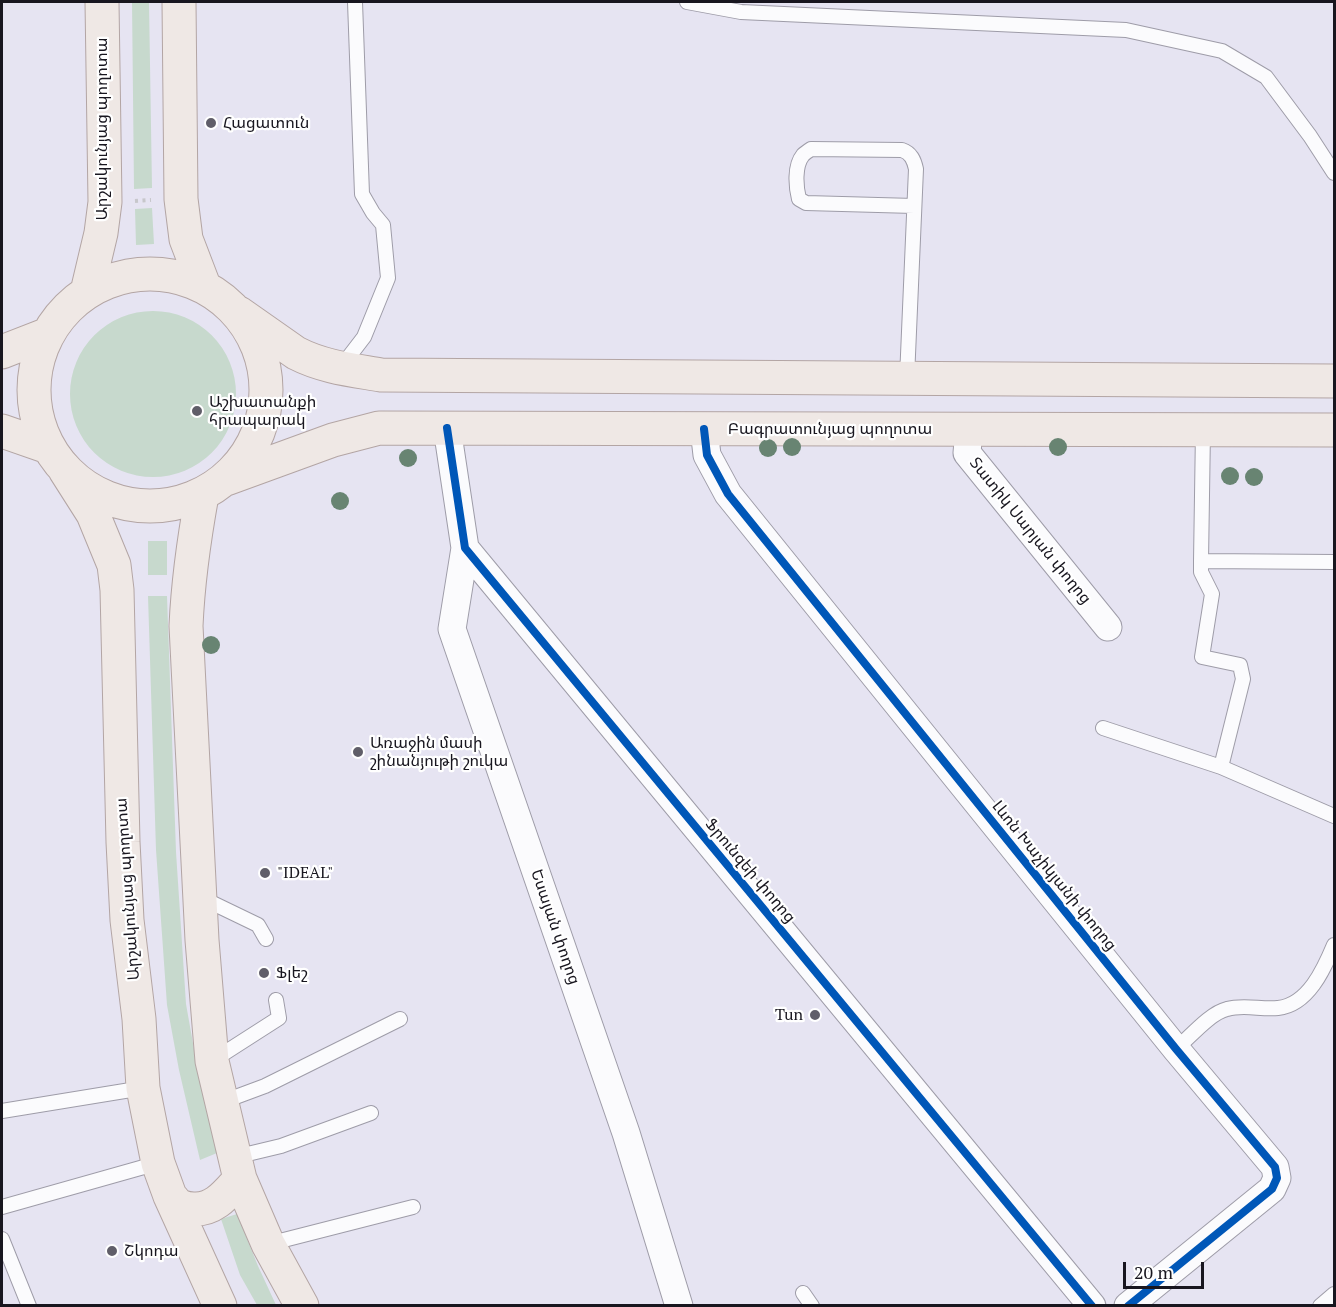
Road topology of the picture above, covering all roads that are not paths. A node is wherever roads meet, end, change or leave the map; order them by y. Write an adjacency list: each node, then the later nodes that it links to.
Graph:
1 (102, 2): 8 (main road, Արշակունյաց պողոտա)
2 (178, 2): 7 (main road)
3 (355, 2): 12 (lane)
4 (687, 2): 5 (lane)
5 (1335, 173)
6 (914, 206): 6 (lane); 13 (lane)
7 (204, 286): 8 (main road); 9 (main road)
8 (87, 292): 10 (main road)
9 (239, 313): 12 (main road); 22 (main road)
10 (48, 334): 11 (main road); 21 (main road)
11 (2, 351)
12 (341, 368): 13 (main road)
13 (908, 378): 14 (main road)
14 (1335, 381)
15 (447, 428): 16 (main road, Բագրատունյաց պողոտա); 22 (main road, Բագրատունյաց պողոտա); 23 (street)
16 (704, 429): 17 (main road, Բագրատունյաց պողոտա); 35 (street, Լևոն Խաչիկյանի փողոց)
17 (969, 429): 18 (main road, Բագրատունյաց պողոտա); 26 (street, Տատիկ Սարյան փողոց)
18 (1203, 430): 19 (main road, Բագրատունյաց պողոտա); 24 (lane)
19 (1335, 430)
20 (2, 431): 21 (main road)
21 (57, 459): 22 (main road); 37 (main road, Արշակունյաց պողոտա)
22 (214, 487): 30 (main road)
23 (465, 548): 53 (street, Եսայան փողոց); 55 (street, Ֆրունզեի փողոց)
24 (1200, 561): 25 (lane); 28 (lane)
25 (1335, 562)
26 (1108, 627)
27 (1103, 728): 28 (lane)
28 (1221, 767): 29 (lane)
29 (1335, 816)
30 (200, 898): 31 (lane); 36 (main road)
31 (266, 939)
32 (1335, 945): 35 (lane)
33 (276, 1000): 36 (lane)
34 (400, 1019): 38 (lane)
35 (1176, 1049): 56 (street, Լևոն Խաչիկյանի փողոց)
36 (212, 1061): 38 (main road)
37 (143, 1088): 39 (lane); 41 (main road, Արշակունյաց պողոտա)
38 (222, 1102): 42 (main road)
39 (2, 1111)
40 (371, 1113): 42 (lane)
41 (158, 1163): 43 (main road, Արշակունյաց պողոտա); 44 (lane)
42 (237, 1168): 43 (main road); 47 (main road)
43 (170, 1196): 51 (main road, Արշակունյաց պողոտա)
44 (2, 1207)
45 (413, 1207): 47 (lane)
46 (2, 1239): 50 (lane)
47 (268, 1244): 52 (main road)
48 (803, 1293): 54 (lane)
49 (1335, 1294): 57 (lane)
50 (29, 1305)
51 (220, 1305)
52 (302, 1305)
53 (679, 1305)
54 (812, 1305)
55 (1092, 1305)
56 (1128, 1305)
57 (1320, 1305)

